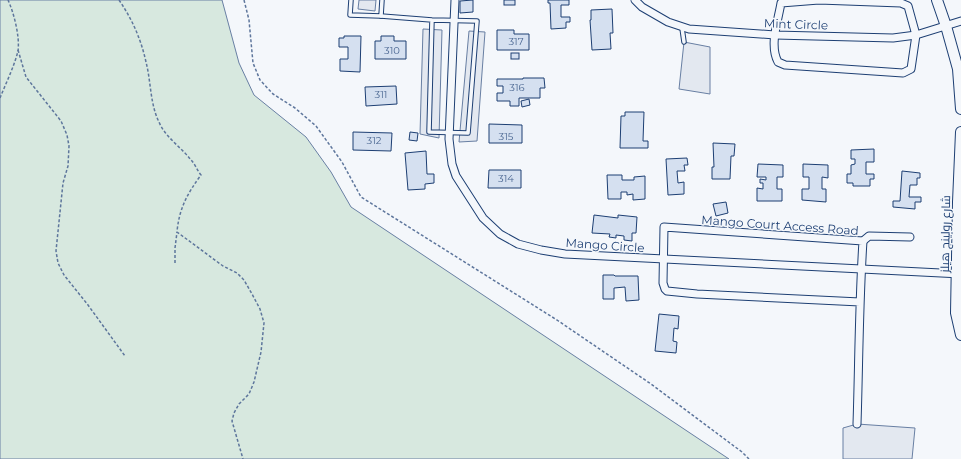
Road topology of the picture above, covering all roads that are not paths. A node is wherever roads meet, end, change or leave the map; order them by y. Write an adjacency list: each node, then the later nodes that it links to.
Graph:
1 (351, 0): 6 (lane)
2 (382, 0): 6 (lane)
3 (455, 0): 8 (street, Mango Circle)
4 (635, 0): 10 (street, Mint Circle)
5 (937, 0): 11 (main road)
6 (381, 16): 7 (lane)
7 (432, 20): 8 (lane); 16 (lane)
8 (454, 20): 16 (street, Mango Circle); 16 (lane)
9 (961, 21): 11 (street, Mint Circle)
10 (682, 26): 12 (street, Mint Circle); 14 (lane)
11 (946, 26): 13 (street, Mint Circle); 15 (main road)
12 (775, 35): 13 (street, Mint Circle); 13 (street); 13 (street)
13 (916, 35)
14 (684, 42)
15 (961, 109)
16 (449, 132): 20 (street, Mango Circle)
17 (961, 132): 22 (main road, شارع رولينج هيلز)
18 (910, 237): 19 (street)
19 (863, 241): 20 (street, Mango Court Access Road); 21 (street, Mango Court Access Road)
20 (663, 259): 21 (street, Mango Circle); 23 (street)
21 (861, 269): 22 (street, Mango Circle); 23 (street, Mango Court Access Road)
22 (959, 273): 24 (main road, شارع رولينج هيلز)
23 (860, 302): 25 (street, Mango Court Access Road)
24 (961, 335)
25 (857, 424)

